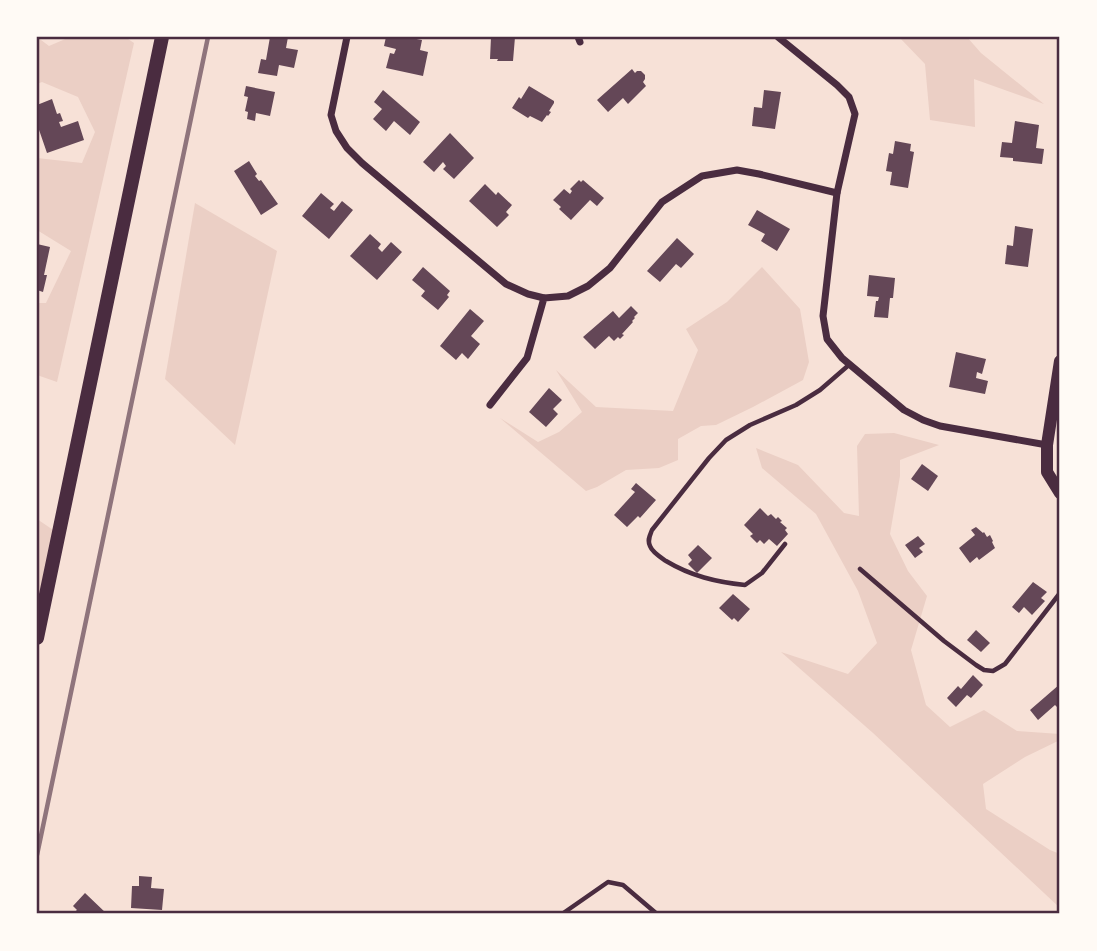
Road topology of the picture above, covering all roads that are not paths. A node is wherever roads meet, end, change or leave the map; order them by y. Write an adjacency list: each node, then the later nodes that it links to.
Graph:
1 (162, 37): 14 (main road)
2 (347, 37): 5 (street)
3 (778, 37): 4 (street)
4 (837, 194): 5 (street); 7 (street)
5 (544, 298): 8 (street)
6 (1060, 361): 9 (main road)
7 (850, 364): 9 (street); 11 (lane)
8 (491, 405)
9 (1047, 445): 10 (main road)
10 (1060, 493)
11 (785, 544)
12 (860, 569): 13 (lane)
13 (1060, 593)
14 (37, 638)
15 (562, 914): 16 (lane)
16 (657, 914)

